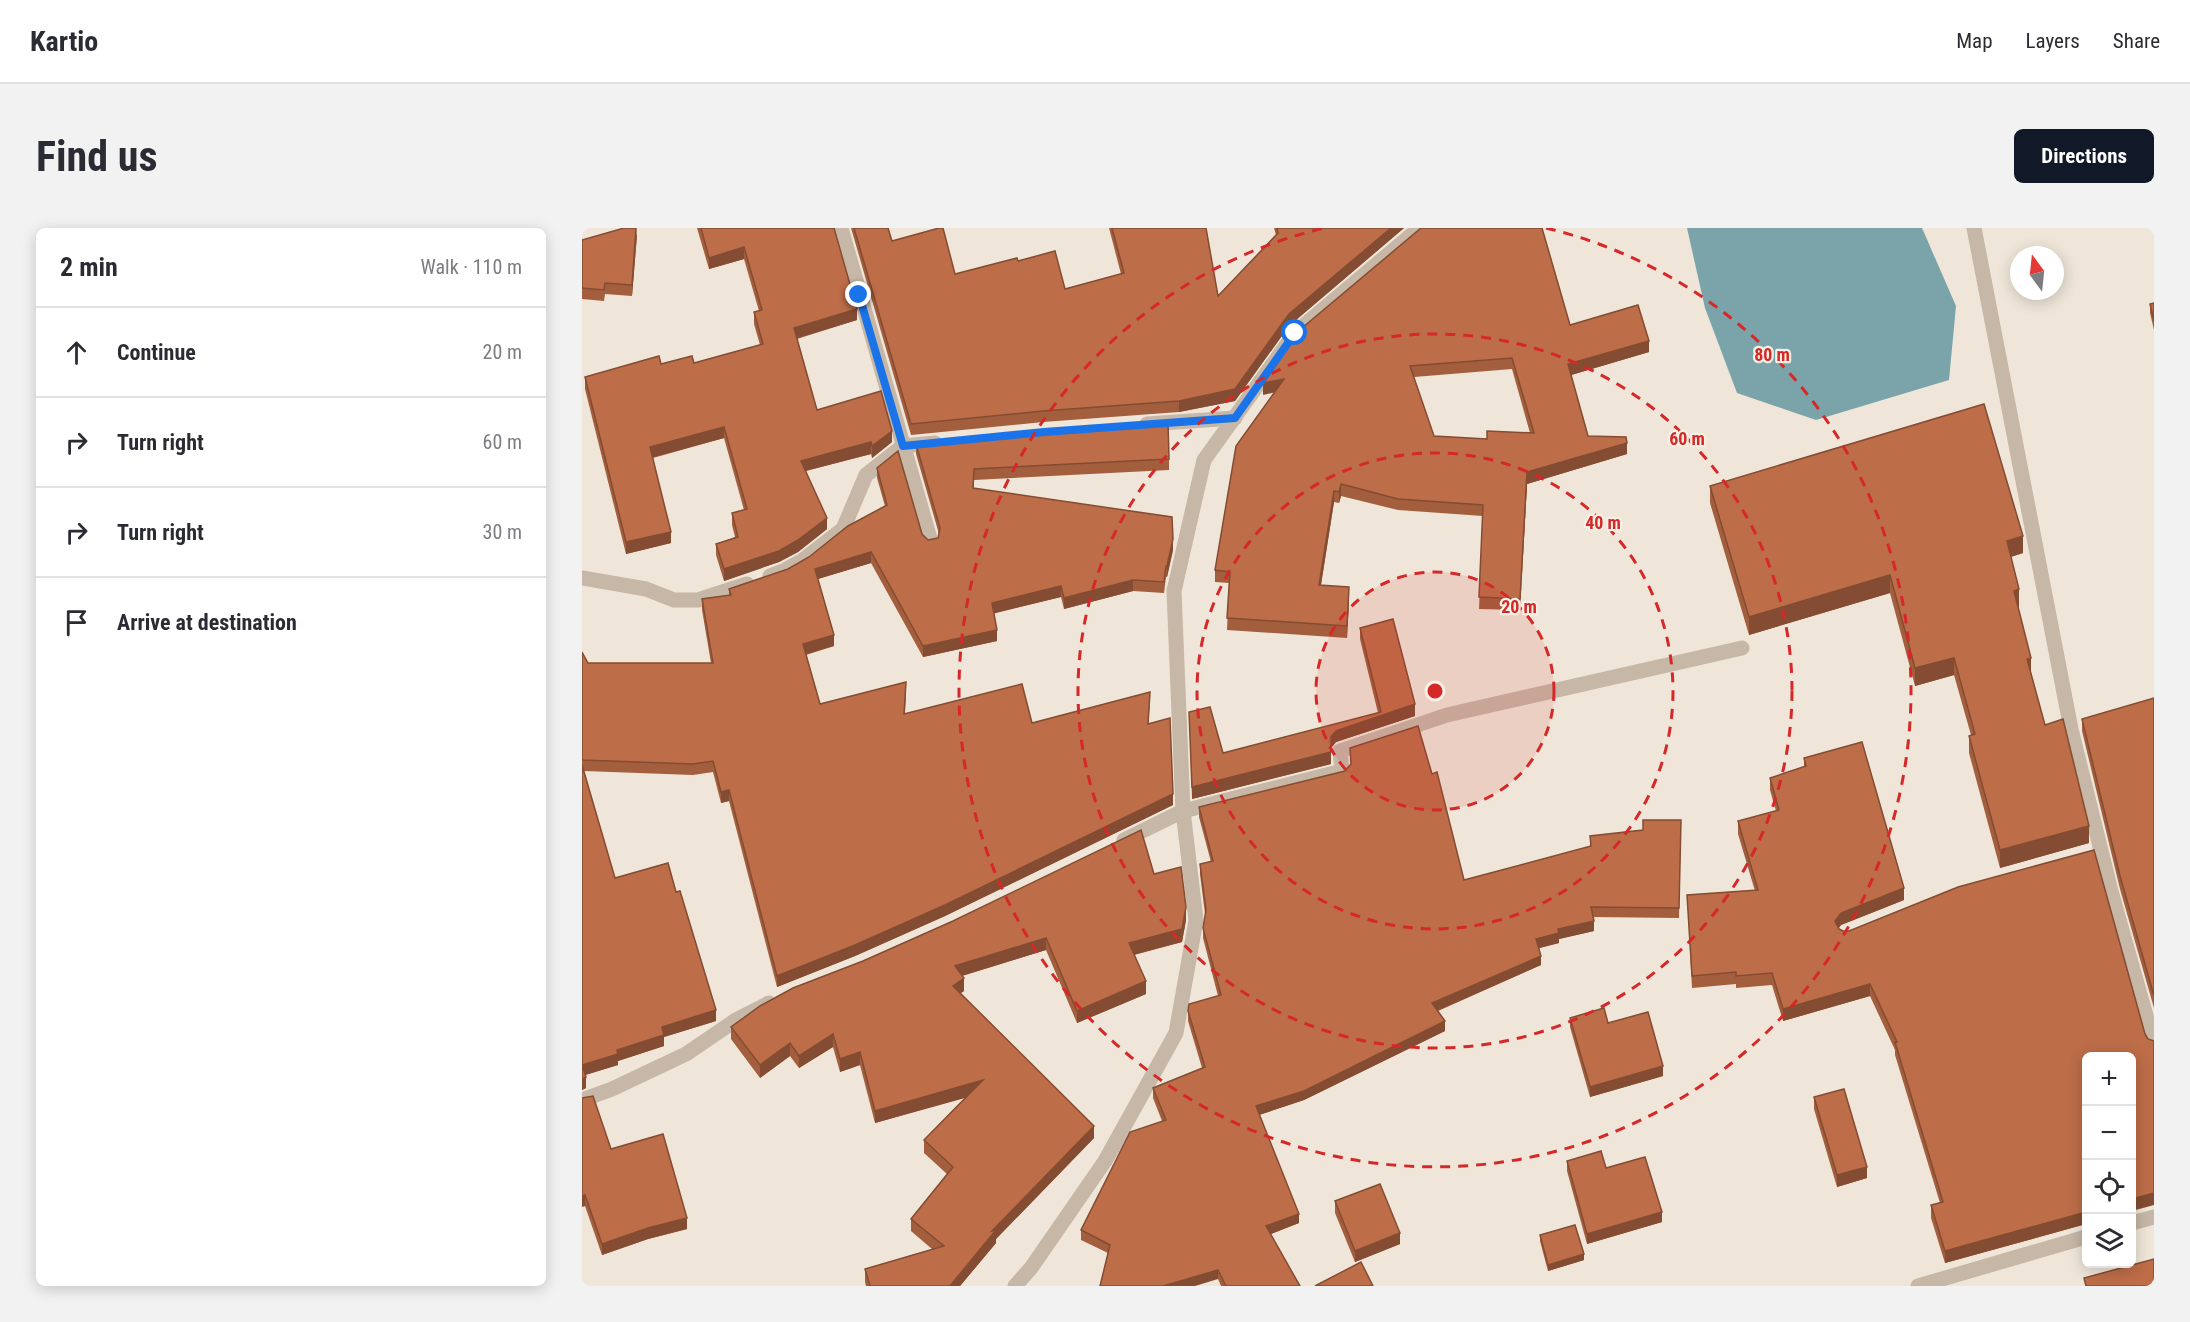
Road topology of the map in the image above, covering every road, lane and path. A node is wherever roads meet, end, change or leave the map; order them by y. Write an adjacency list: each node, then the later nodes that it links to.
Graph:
1 (841, 228): 7 (street)
2 (1424, 228): 4 (street)
3 (1974, 228): 14 (street)
4 (1235, 418): 5 (street); 11 (street)
5 (1127, 426)
6 (950, 441): 7 (street)
7 (903, 446): 8 (street); 9 (street)
8 (931, 542)
9 (582, 578)
10 (1742, 648): 11 (street)
11 (1183, 810): 12 (street); 19 (street)
12 (1110, 847)
13 (781, 997): 15 (street)
14 (2154, 1044)
15 (582, 1100)
16 (2154, 1217): 17 (street)
17 (2136, 1222)
18 (2082, 1238): 20 (street)
19 (1015, 1286)
20 (1918, 1286)

